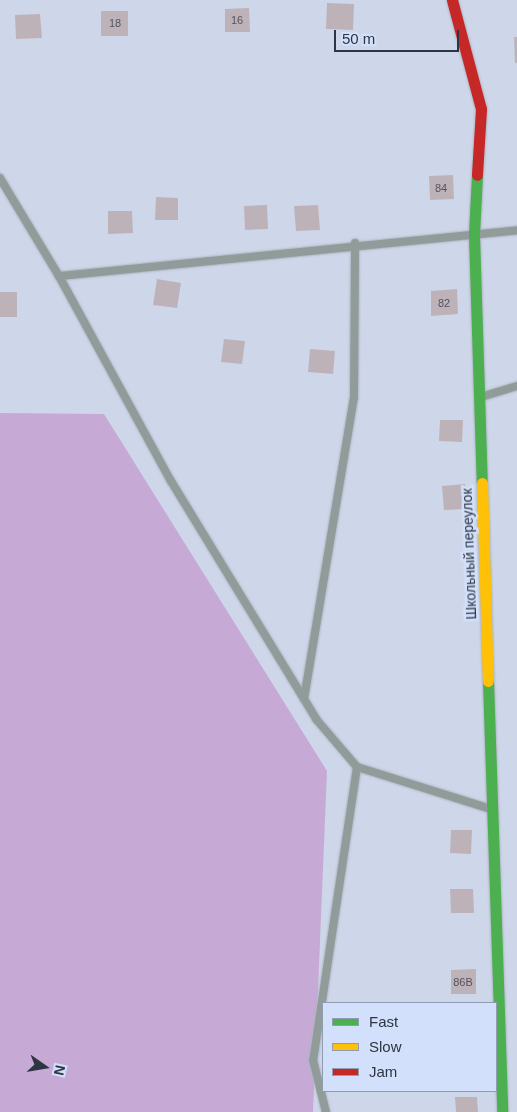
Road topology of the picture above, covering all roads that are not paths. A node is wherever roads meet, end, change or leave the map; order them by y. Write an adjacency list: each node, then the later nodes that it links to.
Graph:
1 (452, 0): 4 (street, Школьный переулок)
2 (0, 178): 6 (lane)
3 (517, 230): 4 (lane)
4 (474, 235): 5 (lane); 8 (street, Школьный переулок)
5 (355, 243): 6 (lane); 9 (lane)
6 (59, 276): 9 (lane)
7 (517, 386): 8 (lane)
8 (479, 397): 11 (street, Школьный переулок)
9 (304, 699): 10 (lane)
10 (357, 767): 11 (lane); 12 (lane)
11 (492, 810): 13 (street, Школьный переулок)
12 (326, 1112)
13 (502, 1112)

